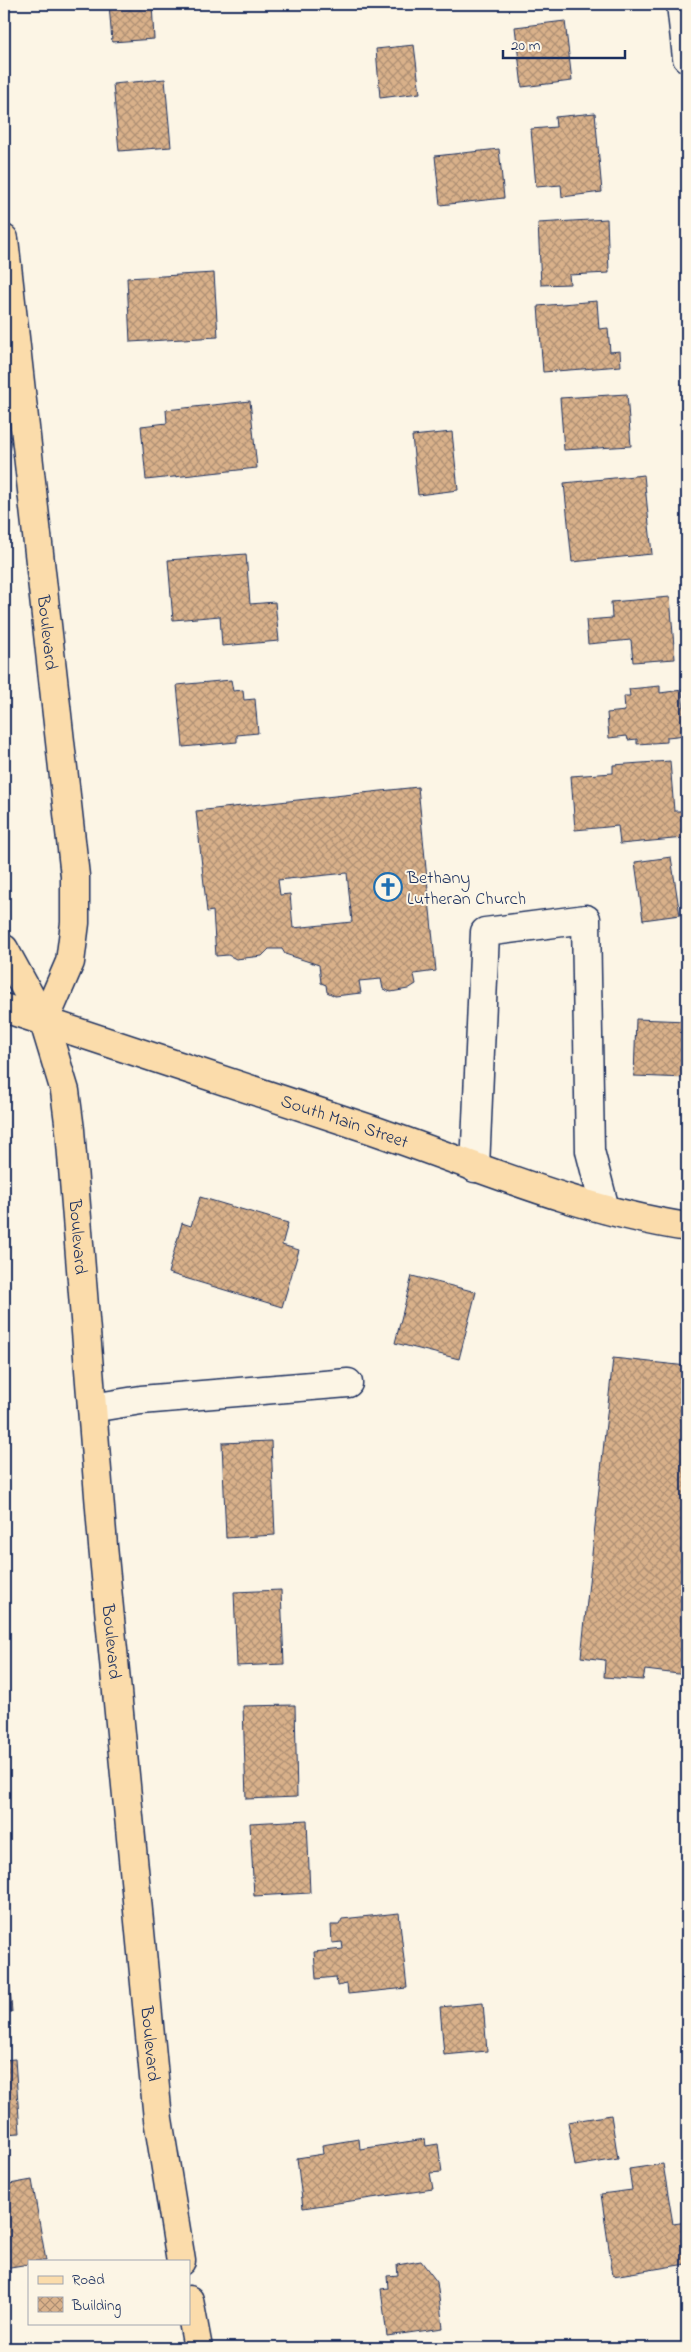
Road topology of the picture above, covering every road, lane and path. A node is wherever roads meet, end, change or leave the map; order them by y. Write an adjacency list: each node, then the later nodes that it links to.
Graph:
1 (681, 4): 2 (street)
2 (687, 58)
3 (4, 239): 4 (main road, Boulevard)
4 (9, 328): 7 (main road, Boulevard)
5 (4, 949): 7 (main road, Boulevard)
6 (4, 1008): 7 (main road, South Main Street)
7 (44, 1022): 8 (main road, South Main Street); 12 (main road, Boulevard)
8 (475, 1168): 9 (main road, South Main Street); 9 (street)
9 (605, 1209): 10 (main road, South Main Street)
10 (687, 1227)
11 (348, 1383): 12 (street)
12 (92, 1408): 13 (main road, Boulevard)
13 (181, 2260)
14 (190, 2305): 15 (main road)
15 (198, 2348)

